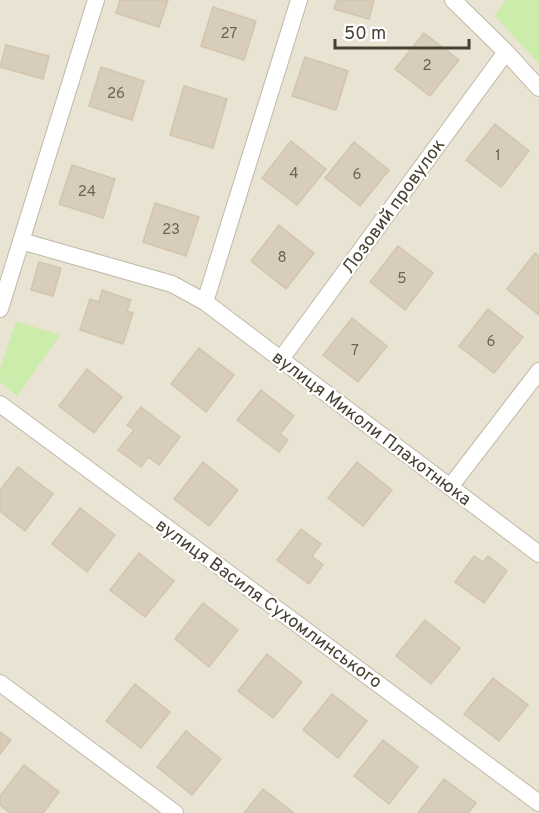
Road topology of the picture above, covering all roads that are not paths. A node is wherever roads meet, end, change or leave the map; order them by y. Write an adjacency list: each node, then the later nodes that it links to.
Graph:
1 (96, 0): 6 (street)
2 (299, 0): 7 (street)
3 (453, 0): 4 (street)
4 (506, 52): 5 (street); 9 (street, Лозовий провулок)
5 (539, 88)
6 (21, 241): 7 (street, вулиця Миколи Плахотнюка); 8 (street)
7 (205, 302): 9 (street, вулиця Миколи Плахотнюка)
8 (0, 309)
9 (281, 359): 12 (street, вулиця Миколи Плахотнюка)
10 (539, 371): 12 (street)
11 (0, 404): 15 (street, вулиця Василя Сухомлинського)
12 (450, 487): 13 (street, вулиця Миколи Плахотнюка)
13 (539, 554)
14 (0, 683): 16 (street)
15 (539, 803)
16 (175, 813)

